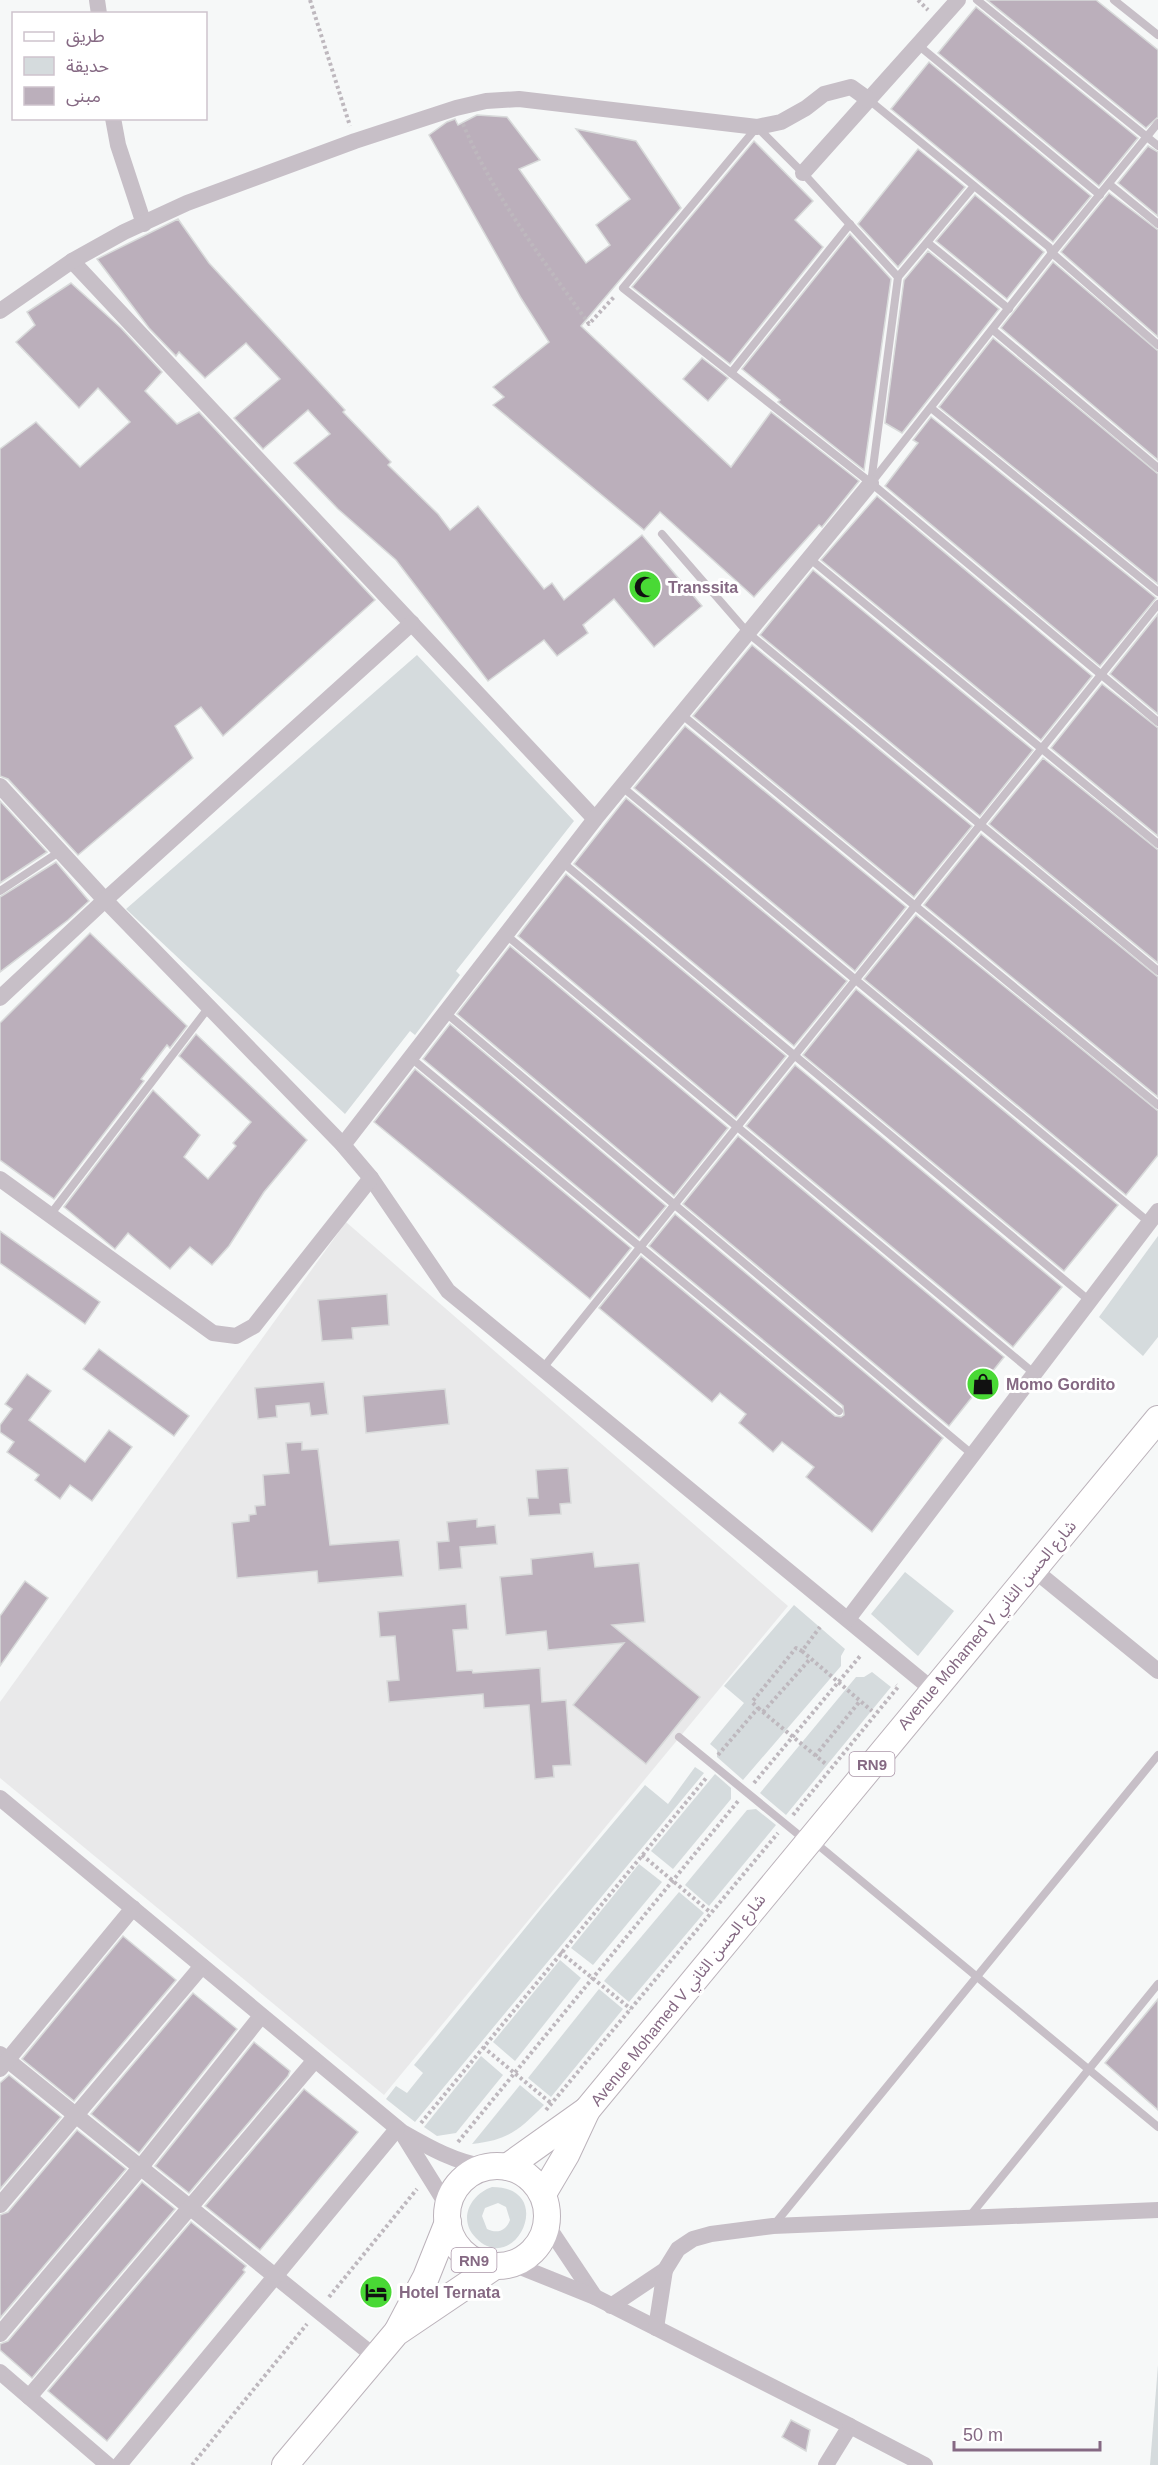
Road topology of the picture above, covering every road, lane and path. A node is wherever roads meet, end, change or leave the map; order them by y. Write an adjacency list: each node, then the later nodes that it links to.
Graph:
1 (310, 0): 13 (path)
2 (958, 0): 6 (street)
3 (977, 0): 12 (lane)
4 (1114, 0): 5 (lane)
5 (1158, 35)
6 (918, 45): 7 (street); 18 (lane)
7 (869, 100): 11 (street); 15 (street); 17 (lane)
8 (456, 108): 11 (street); 13 (street); 26 (path)
9 (113, 120): 19 (street)
10 (1158, 123): 12 (lane)
11 (757, 127): 15 (lane); 26 (lane)
12 (1146, 136): 14 (lane); 16 (lane)
13 (355, 141): 19 (street)
14 (1158, 146)
15 (803, 173): 20 (lane)
16 (1109, 184): 18 (lane); 21 (lane)
17 (974, 186): 22 (lane); 23 (lane)
18 (1100, 195): 23 (lane)
19 (144, 224): 24 (street)
20 (850, 224): 25 (lane); 31 (lane)
21 (1158, 224)
22 (928, 243): 25 (lane); 27 (lane)
23 (1052, 253): 27 (lane); 30 (lane)
24 (72, 261): 28 (street); 39 (street)
25 (898, 277): 34 (lane)
26 (623, 288): 31 (lane)
27 (1010, 309): 29 (lane)
28 (0, 311)
29 (993, 330): 32 (lane); 33 (lane)
30 (1158, 345)
31 (731, 373): 34 (lane)
32 (931, 408): 34 (lane); 37 (lane)
33 (1158, 468)
34 (871, 483): 36 (street); 41 (lane)
35 (662, 534): 40 (lane)
36 (809, 558): 40 (street); 44 (lane)
37 (1158, 592)
38 (1158, 604): 41 (lane)
39 (412, 623): 47 (street); 53 (street)
40 (748, 633): 42 (street); 48 (lane)
41 (1101, 674): 43 (lane); 44 (lane)
42 (681, 714): 46 (street); 54 (lane)
43 (1158, 722)
44 (1041, 749): 48 (lane); 49 (lane)
45 (0, 786): 50 (street)
46 (621, 786): 47 (street); 57 (lane)
47 (595, 819): 51 (street)
48 (981, 825): 54 (lane); 56 (lane)
49 (1158, 844)
50 (59, 852): 52 (lane); 53 (street)
51 (562, 862): 55 (street); 61 (lane)
52 (0, 891)
53 (105, 900): 58 (street); 59 (street)
54 (915, 906): 57 (lane); 63 (lane)
55 (506, 934): 60 (street); 64 (lane)
56 (1158, 971)
57 (855, 980): 61 (lane); 70 (lane)
58 (0, 998)
59 (209, 1007): 65 (street); 69 (lane)
60 (446, 1012): 62 (street); 68 (lane)
61 (794, 1055): 64 (lane); 72 (lane)
62 (411, 1058): 65 (street); 71 (lane)
63 (1158, 1105)
64 (737, 1127): 68 (lane); 74 (lane)
65 (343, 1145): 66 (street)
66 (371, 1178): 69 (street); 73 (street)
67 (0, 1179): 69 (street)
68 (674, 1205): 71 (lane); 77 (lane)
69 (50, 1215)
70 (1154, 1217): 72 (street)
71 (640, 1247): 73 (lane); 75 (lane)
72 (1090, 1302): 74 (street)
73 (543, 1368): 79 (street)
74 (1035, 1374): 77 (street)
75 (839, 1411)
76 (1158, 1419): 78 (main road, Avenue Mohamed V شارع الحسن الثاني / RN9)
77 (973, 1455): 79 (street)
78 (1033, 1569): 86 (street); 89 (main road, Avenue Mohamed V شارع الحسن الثاني / RN9)
79 (848, 1619): 89 (street)
80 (820, 1627): 82 (path)
81 (852, 1647): 83 (path)
82 (802, 1651): 84 (path); 91 (path)
83 (861, 1655): 85 (path); 88 (path)
84 (810, 1659): 88 (path); 93 (path)
85 (868, 1661)
86 (1158, 1671)
87 (891, 1681): 102 (path)
88 (838, 1682): 90 (path); 95 (path)
89 (933, 1690): 103 (main road, Avenue Mohamed V شارع الحسن الثاني / RN9)
90 (861, 1701): 92 (path); 97 (path)
91 (758, 1708): 93 (path); 99 (path)
92 (872, 1711)
93 (763, 1713): 95 (path)
94 (679, 1737): 99 (lane)
95 (793, 1737): 97 (path); 100 (path)
96 (1158, 1755): 110 (lane)
97 (815, 1756): 98 (path)
98 (826, 1765)
99 (715, 1766): 100 (lane); 104 (path)
100 (746, 1792): 102 (lane); 105 (path)
101 (0, 1798): 106 (street)
102 (786, 1824): 103 (lane); 107 (path)
103 (809, 1840): 110 (lane); 121 (main road, Avenue Mohamed V شارع الحسن الثاني / RN9)
104 (642, 1855): 105 (path); 108 (path)
105 (673, 1882): 107 (path); 111 (path)
106 (133, 1908): 109 (street); 117 (street)
107 (711, 1912): 113 (path)
108 (560, 1952): 111 (path); 115 (path)
109 (202, 1966): 114 (street); 122 (street)
110 (976, 1976): 118 (lane); 136 (lane)
111 (593, 1977): 113 (path); 119 (path)
112 (1158, 1984): 118 (lane)
113 (631, 2008): 120 (path)
114 (261, 2016): 116 (street); 128 (street)
115 (483, 2047): 119 (path); 125 (path)
116 (315, 2060): 125 (street); 131 (street)
117 (2, 2061): 122 (street)
118 (1089, 2070): 124 (lane); 134 (lane)
119 (514, 2073): 120 (path); 126 (path)
120 (552, 2104): 123 (path)
121 (587, 2110): 127 (main road, Avenue Mohamed V شارع الحسن الثاني / RN9); 129 (main road, Avenue Mohamed V شارع الحسن الثاني / RN9)
122 (75, 2116): 128 (street); 130 (street)
123 (540, 2117)
124 (1158, 2127)
125 (405, 2130): 127 (street); 133 (street); 139 (street)
126 (461, 2148)
127 (496, 2167): 129 (main road); 133 (main road, RN9)
128 (140, 2168): 131 (street); 144 (street)
129 (543, 2194): 135 (main road)
130 (0, 2205)
131 (190, 2208): 139 (street); 147 (street)
132 (1158, 2210): 134 (street)
133 (448, 2215): 137 (main road, RN9); 143 (main road, RN9)
134 (969, 2217): 136 (street)
135 (547, 2225): 137 (main road, RN9); 140 (street)
136 (773, 2226): 138 (street)
137 (504, 2265): 140 (street); 143 (main road, RN9)
138 (665, 2270): 141 (street); 142 (street)
139 (275, 2277): 145 (street); 150 (street)
140 (595, 2297): 141 (street)
141 (611, 2306): 142 (street)
142 (656, 2328): 148 (street)
143 (396, 2333): 145 (main road, RN9)
144 (0, 2334)
145 (374, 2356): 151 (main road, RN9)
146 (0, 2372): 147 (street)
147 (29, 2397): 149 (street)
148 (850, 2426): 152 (street); 153 (street)
149 (108, 2465)
150 (119, 2465)
151 (285, 2465)
152 (826, 2465)
153 (925, 2465)

